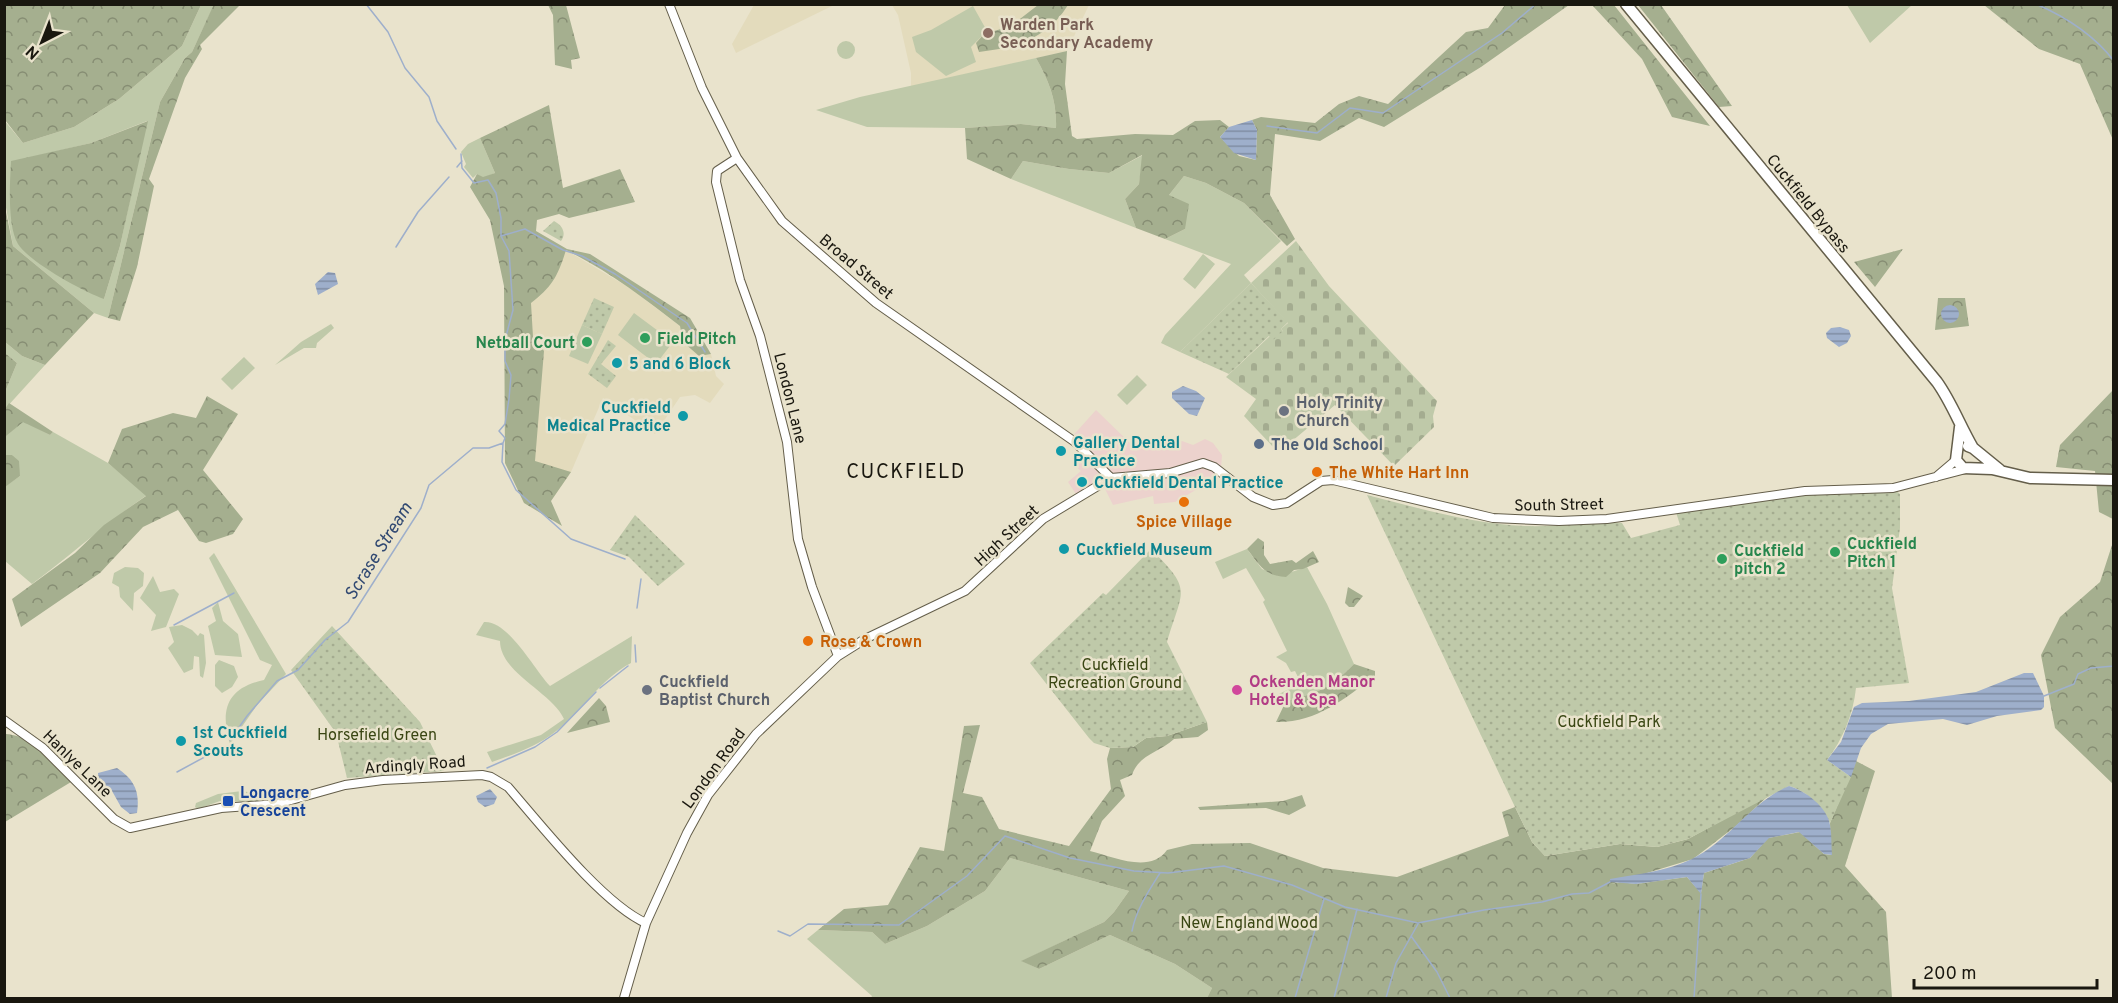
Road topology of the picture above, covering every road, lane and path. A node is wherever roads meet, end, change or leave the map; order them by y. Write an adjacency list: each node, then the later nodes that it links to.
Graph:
1 (669, 4): 3 (main road, Broad Street)
2 (1626, 4): 4 (highway, Cuckfield Bypass)
3 (737, 158): 11 (main road, Broad Street); 13 (main road, London Lane)
4 (1960, 427): 5 (highway, Cuckfield Bypass); 6 (highway, Cuckfield Bypass)
5 (1976, 451): 6 (highway); 8 (highway); 9 (highway)
6 (1957, 456): 8 (highway); 10 (main road, South Street)
7 (1203, 464): 10 (main road, South Street); 11 (main road, High Street)
8 (1970, 469): 9 (highway); 10 (main road, South Street)
9 (2001, 471): 12 (highway)
10 (1936, 477)
11 (1111, 478): 13 (main road, High Street)
12 (2114, 480)
13 (838, 656): 16 (main road, London Road)
14 (4, 720): 15 (main road, Hanlye Lane)
15 (130, 828): 16 (main road, Ardingly Road)
16 (646, 923): 17 (main road, London Road)
17 (624, 999)

